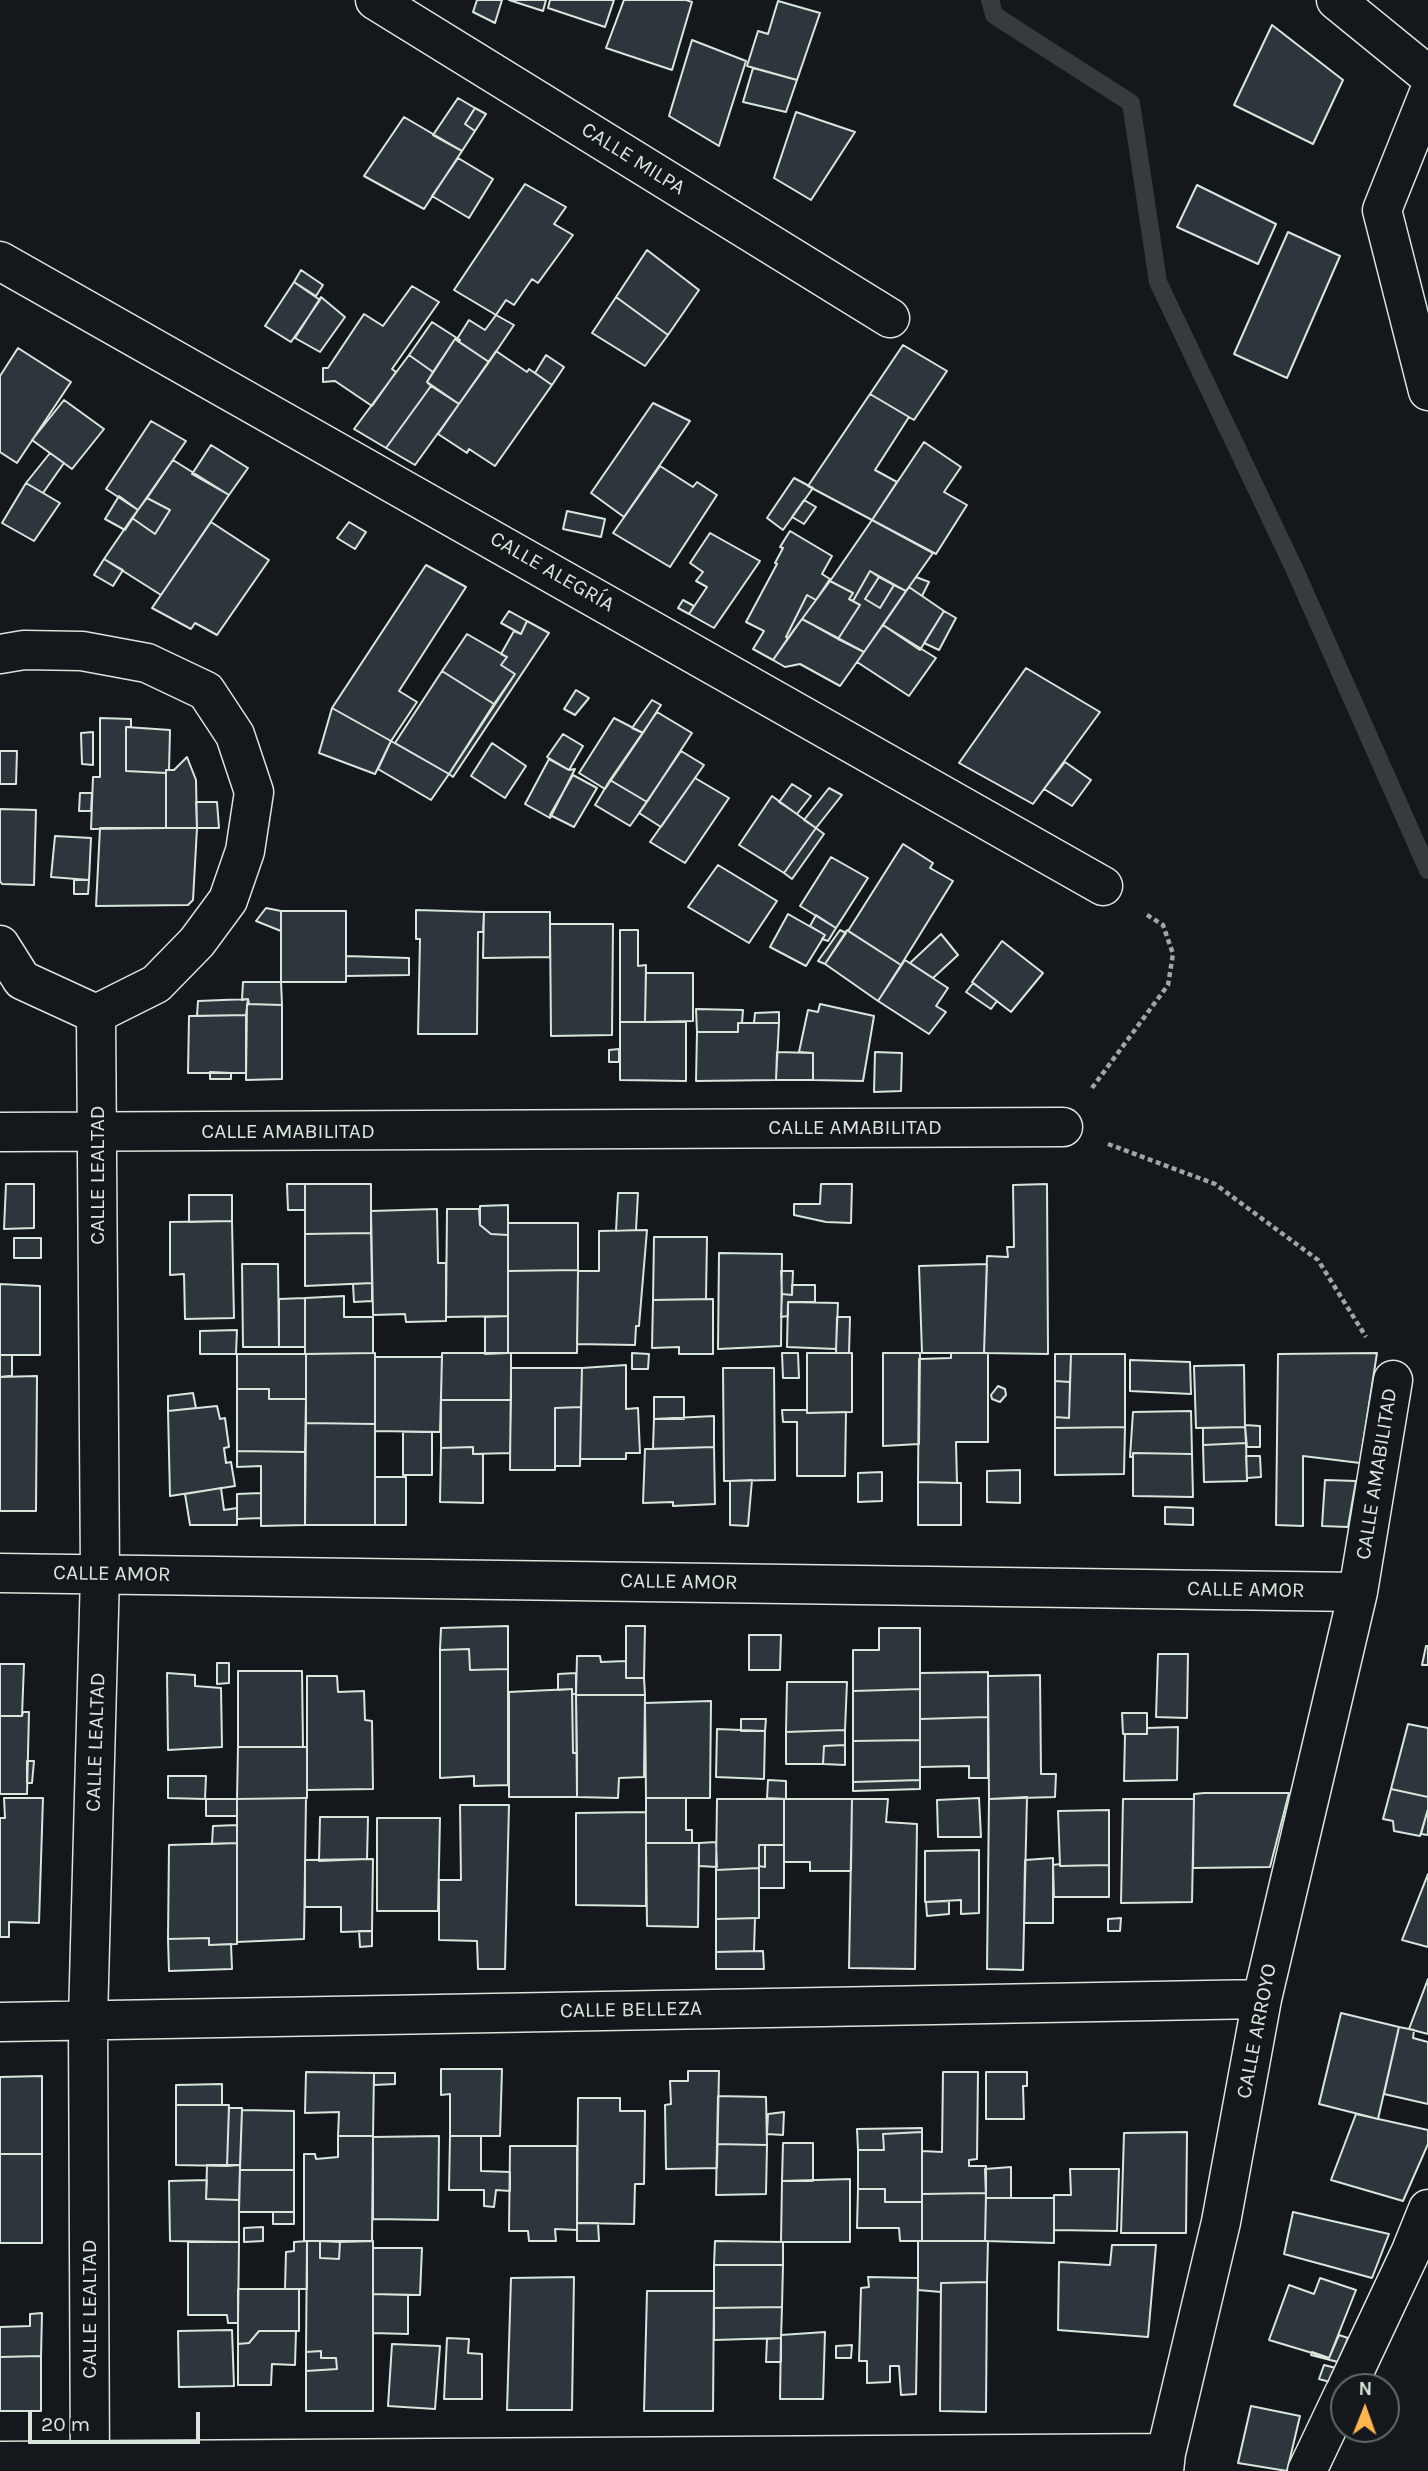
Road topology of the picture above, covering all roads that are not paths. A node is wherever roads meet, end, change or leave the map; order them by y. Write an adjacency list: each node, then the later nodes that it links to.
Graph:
1 (375, 0): 6 (street, CALLE MILPA)
2 (1336, 0): 3 (street)
3 (1428, 75)
4 (1428, 95): 7 (street)
5 (0, 261): 9 (street, CALLE ALEGRÍA)
6 (890, 318)
7 (1428, 391)
8 (0, 654): 11 (street)
9 (1103, 886)
10 (0, 945): 11 (street)
11 (96, 1014): 14 (street, CALLE LEALTAD)
12 (1063, 1127): 14 (street, CALLE AMABILITAD)
13 (0, 1132): 14 (street, CALLE AMABILITAD)
14 (97, 1133): 17 (street, CALLE LEALTAD)
15 (1393, 1380): 18 (street, CALLE AMABILITAD)
16 (0, 1573): 17 (street, CALLE AMOR)
17 (100, 1574): 18 (street, CALLE AMOR); 20 (street, CALLE LEALTAD)
18 (1358, 1592): 19 (street, CALLE ARROYO)
19 (1262, 1999): 20 (street, CALLE BELLEZA); 26 (street, CALLE ARROYO)
20 (89, 2020): 21 (street, CALLE BELLEZA); 27 (street, CALLE LEALTAD)
21 (0, 2021)
22 (1428, 2209): 23 (street)
23 (1354, 2373)
24 (1330, 2423): 28 (street)
25 (0, 2461): 27 (street)
26 (1165, 2462): 27 (street)
27 (90, 2466)
28 (1307, 2471)

